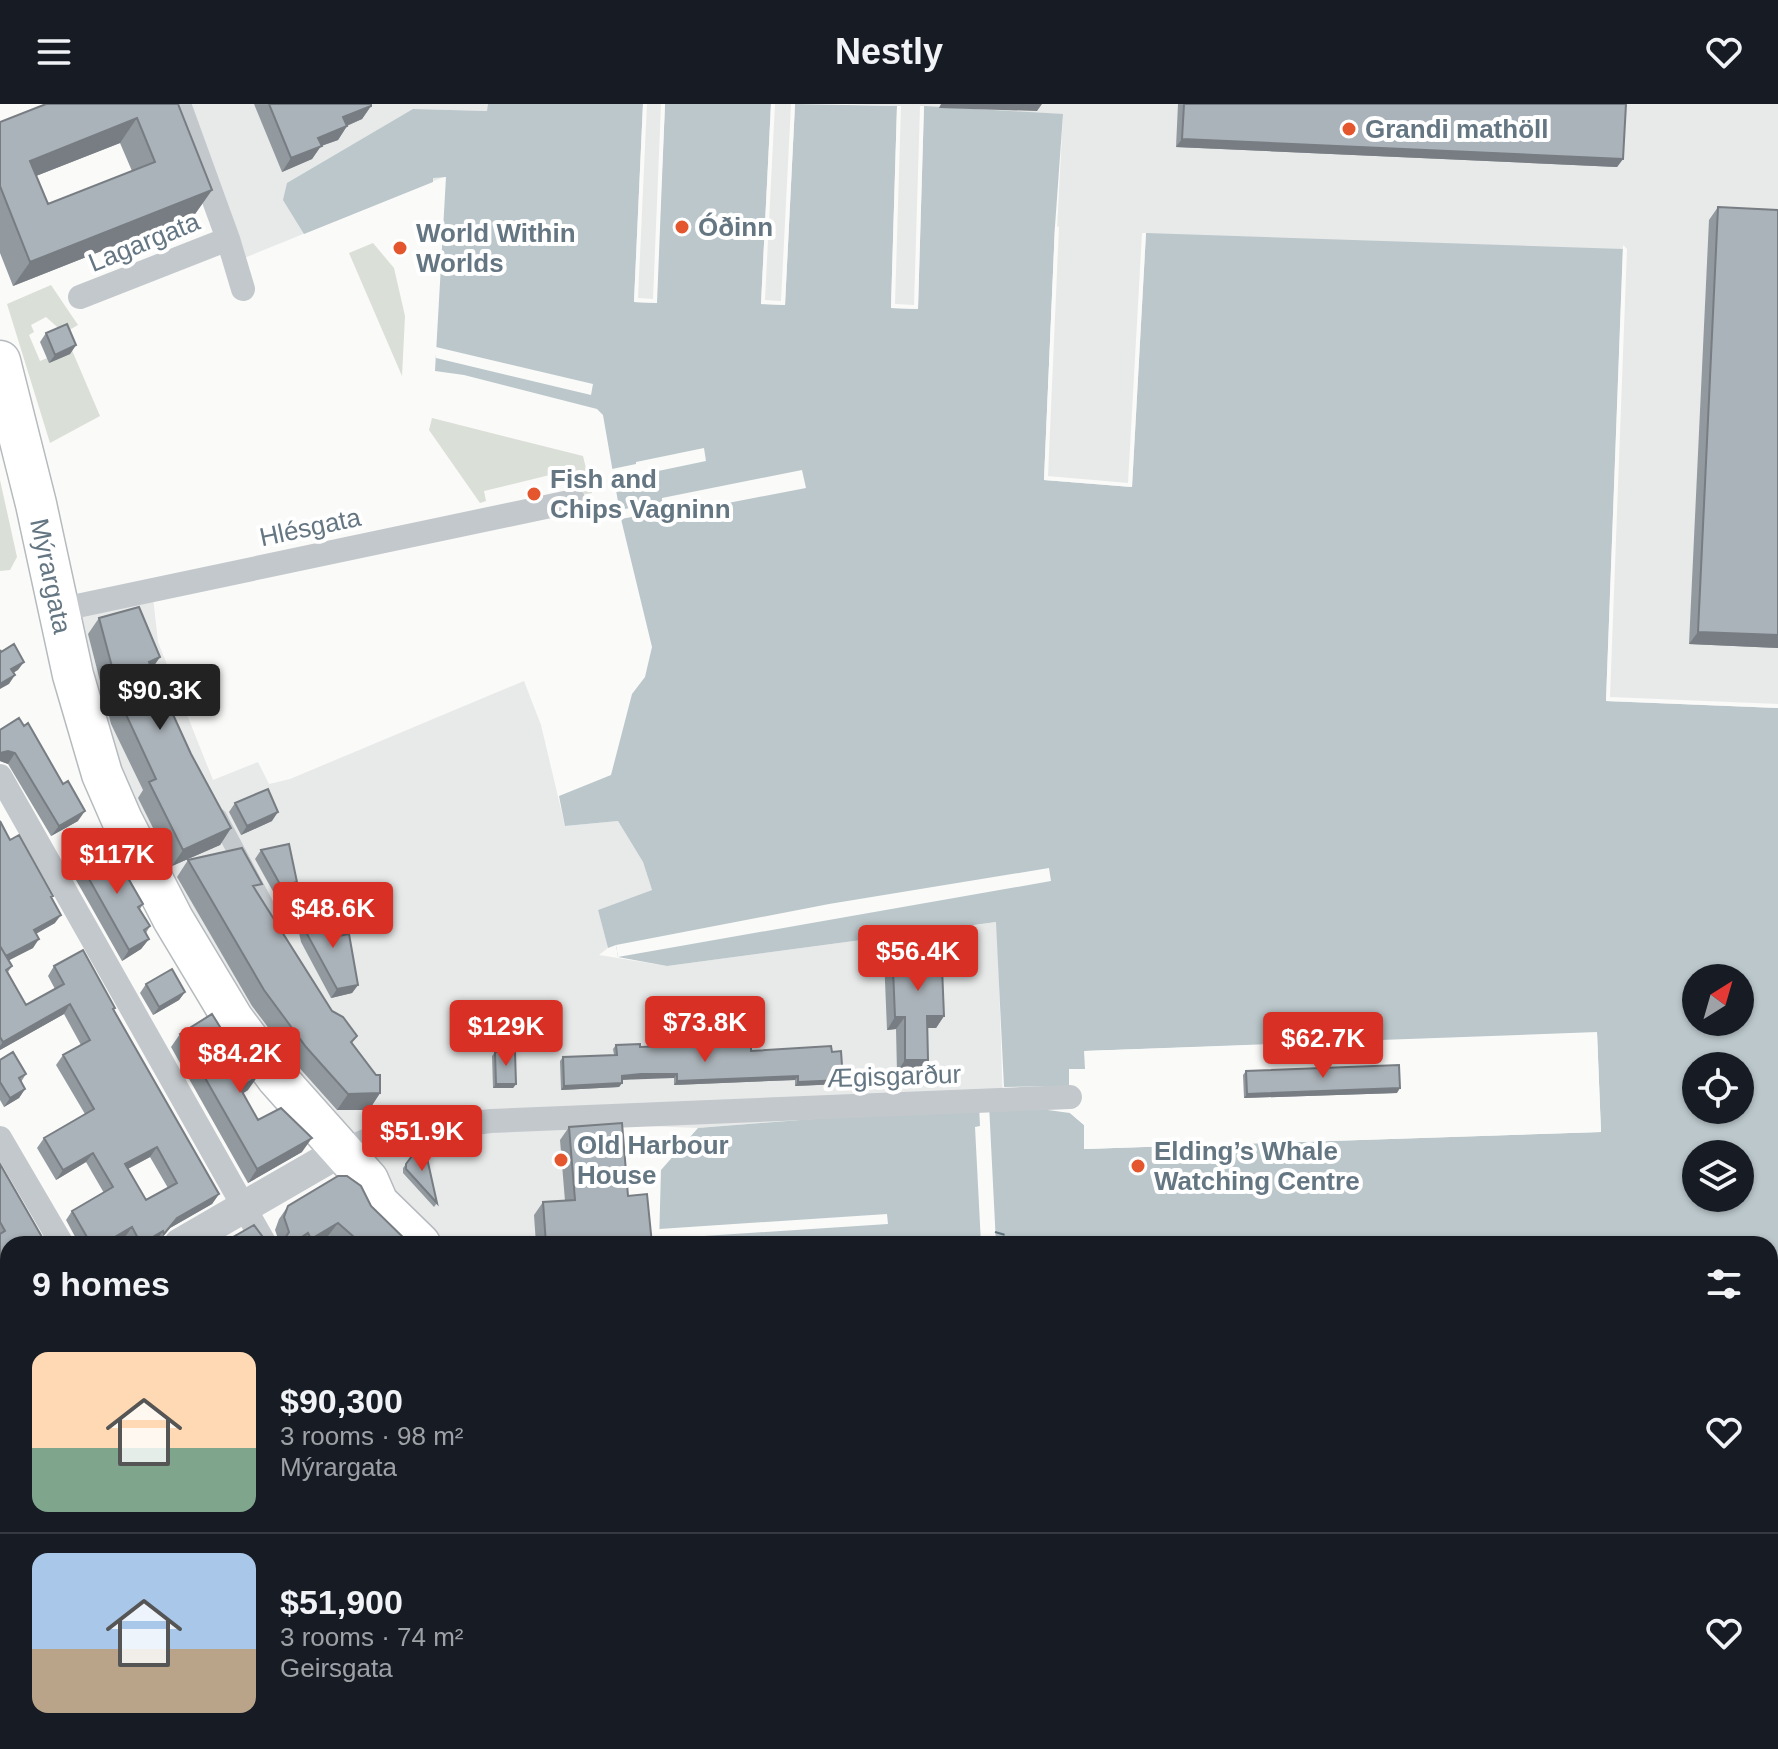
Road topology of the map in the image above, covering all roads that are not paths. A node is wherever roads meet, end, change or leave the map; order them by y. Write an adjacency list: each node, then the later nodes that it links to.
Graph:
1 (179, 104): 2 (street)
2 (228, 239): 3 (street); 4 (street, Lagargata)
3 (243, 289)
4 (80, 297)
5 (3, 385): 7 (main road, Mýrargata)
6 (574, 501): 7 (street, Hlésgata)
7 (58, 610): 13 (main road, Mýrargata)
8 (0, 776): 15 (street)
9 (218, 817): 10 (street)
10 (284, 940)
11 (1070, 1097): 13 (street, Ægisgarður)
12 (0, 1138): 16 (street)
13 (341, 1151): 14 (main road, Mýrargata); 15 (street)
14 (368, 1180): 19 (main road); 20 (main road)
15 (244, 1207): 17 (street); 18 (street)
16 (57, 1236)
17 (194, 1236)
18 (260, 1236)
19 (412, 1236)
20 (439, 1236)

